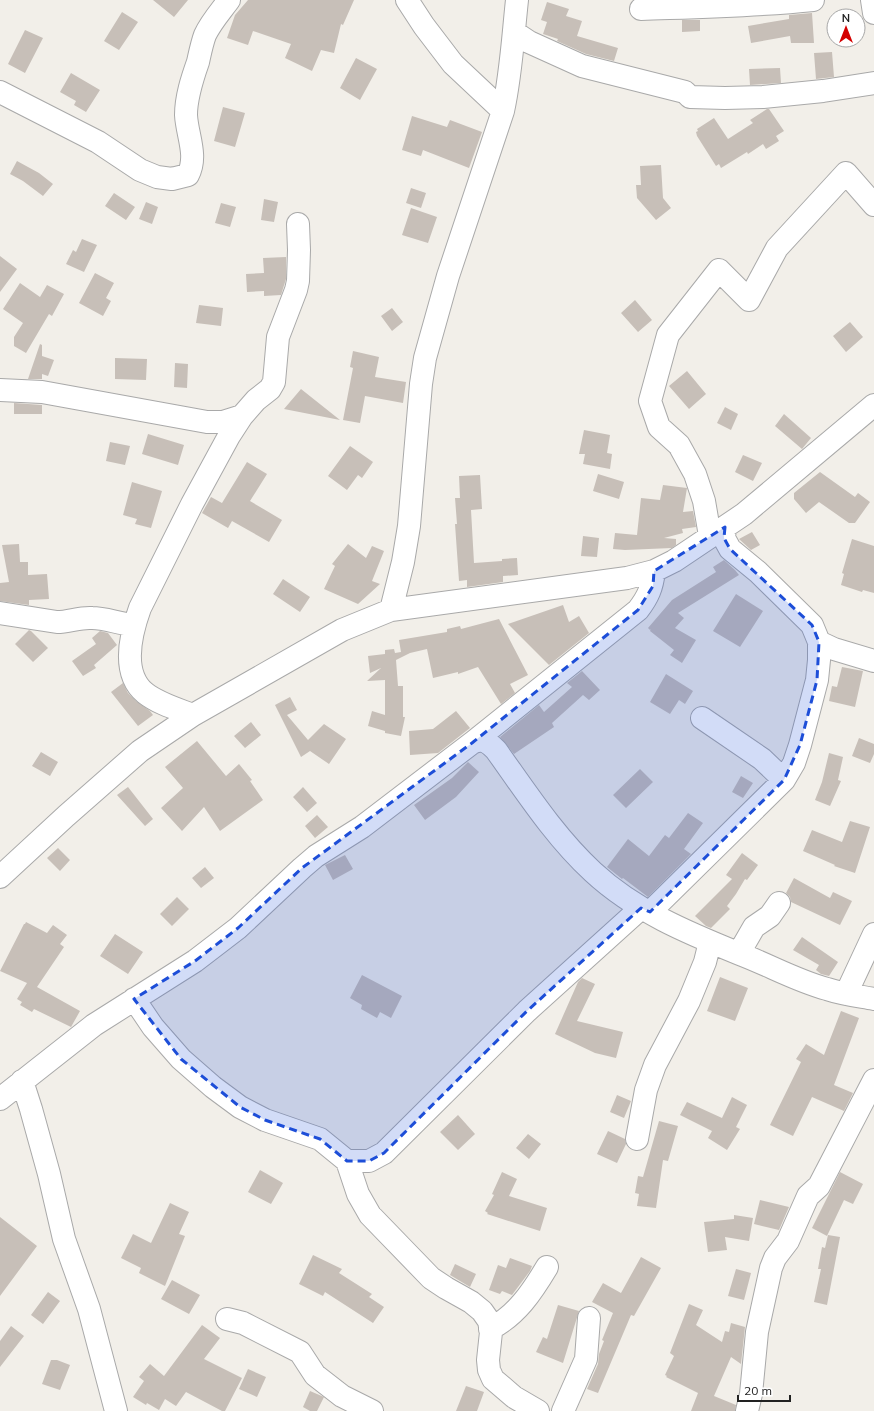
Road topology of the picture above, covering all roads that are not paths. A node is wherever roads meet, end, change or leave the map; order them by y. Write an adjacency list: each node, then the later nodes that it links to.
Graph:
1 (229, 0): 10 (street)
2 (407, 0): 11 (street)
3 (517, 0): 8 (street)
4 (813, 0): 6 (street)
5 (872, 0): 7 (street)
6 (641, 9)
7 (874, 14)
8 (514, 32): 9 (street); 11 (street)
9 (874, 83)
10 (0, 92)
11 (503, 111): 19 (street)
12 (874, 205): 17 (street)
13 (298, 224): 16 (street)
14 (0, 390): 16 (street)
15 (874, 406): 17 (street)
16 (242, 416): 21 (street)
17 (718, 532): 18 (street); 22 (street)
18 (654, 571): 19 (street); 26 (street)
19 (391, 610): 24 (street)
20 (0, 613): 21 (street)
21 (134, 625): 24 (street)
22 (819, 642): 23 (street); 27 (street)
23 (874, 661)
24 (193, 715): 28 (street)
25 (702, 718): 27 (street)
26 (472, 743): 30 (street); 35 (street)
27 (784, 780): 30 (street)
28 (0, 877)
29 (779, 903): 33 (street)
30 (645, 910): 32 (street); 41 (street)
31 (874, 934): 34 (street)
32 (710, 942): 33 (street); 40 (street)
33 (739, 954): 34 (street)
34 (846, 994): 36 (street)
35 (134, 999): 37 (street); 41 (street)
36 (874, 999)
37 (22, 1080): 39 (street); 46 (street)
38 (874, 1080): 50 (street)
39 (0, 1099)
40 (637, 1139)
41 (347, 1161): 45 (street)
42 (547, 1267): 45 (street)
43 (227, 1318): 47 (street)
44 (589, 1318): 49 (street)
45 (490, 1329): 48 (street)
46 (116, 1411)
47 (372, 1411)
48 (538, 1411)
49 (563, 1411)
50 (747, 1411)

